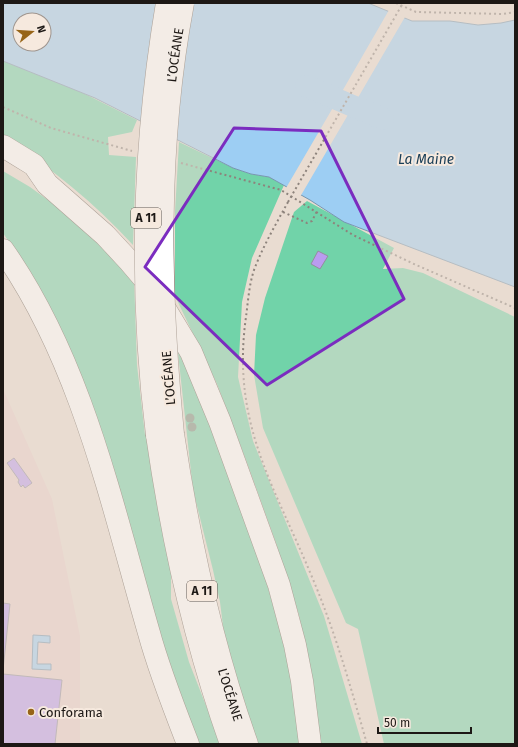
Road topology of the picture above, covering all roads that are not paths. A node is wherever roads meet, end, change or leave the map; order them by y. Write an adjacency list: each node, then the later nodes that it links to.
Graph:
1 (167, 3): 9 (highway, L’OCÉANE / A 11, bridge)
2 (183, 3): 9 (highway, L’OCÉANE / A 11, bridge)
3 (3, 146): 5 (highway)
4 (3, 161): 5 (highway)
5 (47, 184): 13 (highway)
6 (3, 250): 8 (highway)
7 (3, 268): 8 (highway)
8 (24, 284): 10 (highway)
9 (165, 434): 11 (highway, L’OCÉANE / A 11); 12 (highway, L’OCÉANE / A 11)
10 (188, 744)
11 (231, 744)
12 (248, 744)
13 (310, 744)

